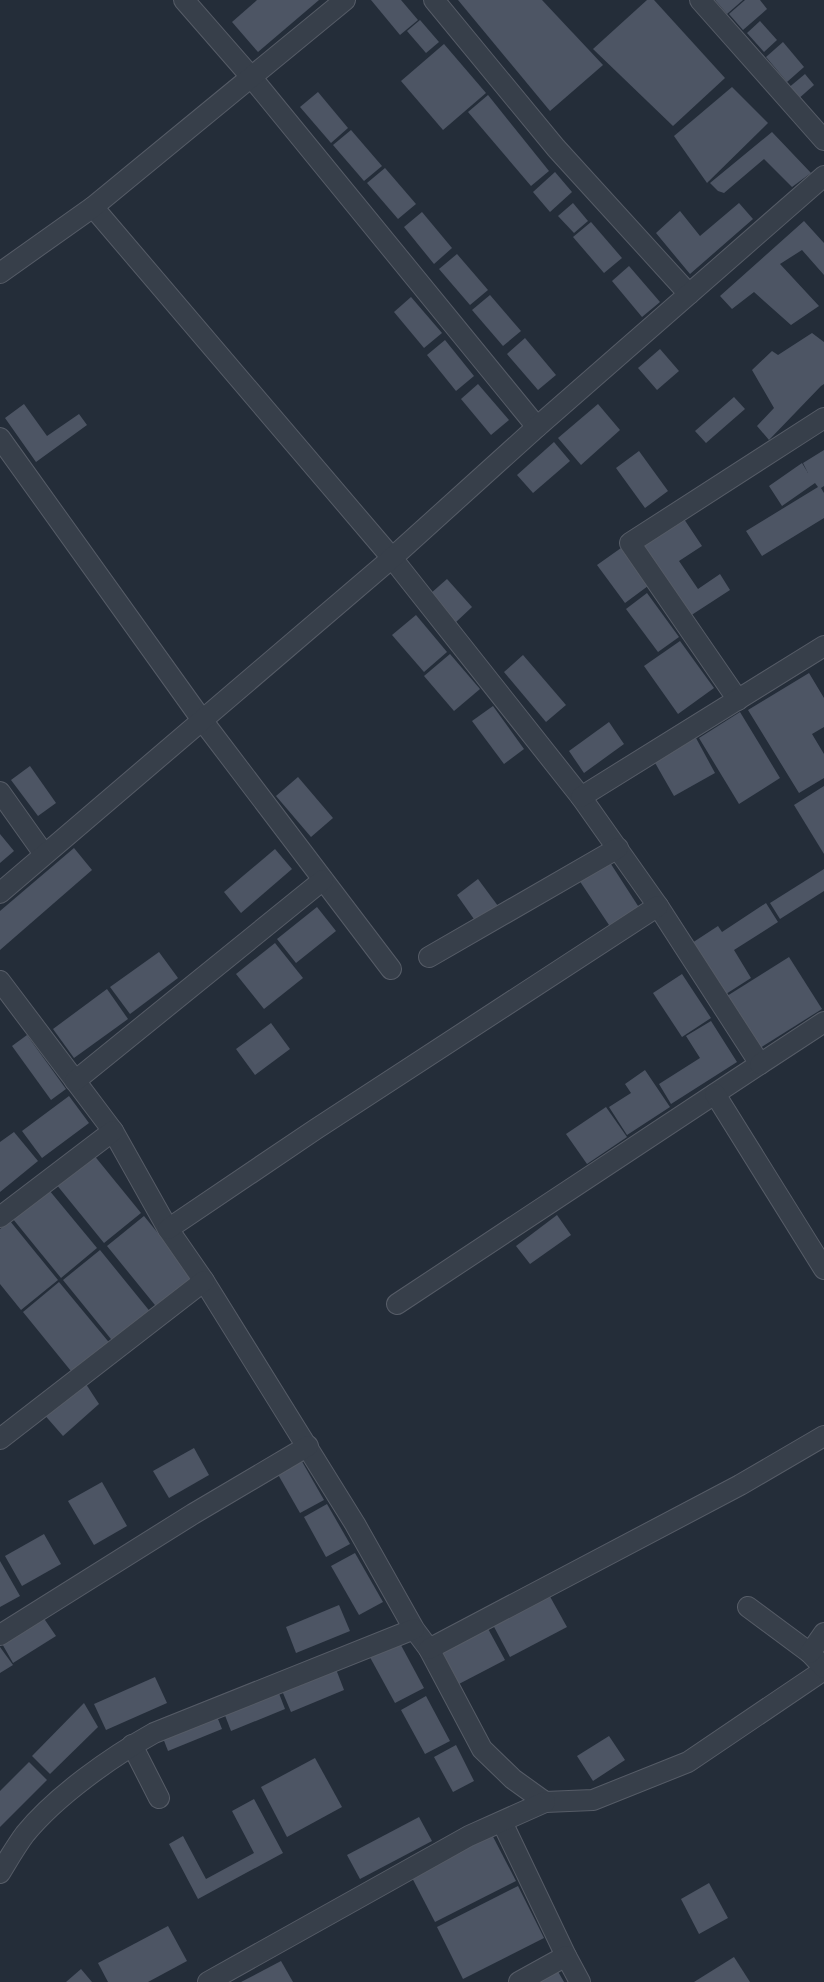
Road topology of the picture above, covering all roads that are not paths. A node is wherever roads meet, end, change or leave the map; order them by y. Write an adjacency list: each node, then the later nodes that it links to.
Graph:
1 (184, 0): 5 (street)
2 (345, 0): 5 (street)
3 (434, 0): 10 (street)
4 (700, 0): 6 (street)
5 (252, 78): 8 (street); 12 (street)
6 (824, 140)
7 (824, 176): 10 (street)
8 (93, 207): 9 (street); 14 (street)
9 (0, 273)
10 (689, 294): 12 (street)
11 (824, 418): 16 (street)
12 (536, 427): 14 (street)
13 (0, 438): 17 (street)
14 (392, 558): 17 (street); 19 (street)
15 (822, 654): 16 (street)
16 (738, 700): 19 (street)
17 (202, 720): 21 (street); 22 (street)
18 (0, 792): 21 (street)
19 (581, 796): 20 (street)
20 (618, 848): 24 (street); 25 (street)
21 (44, 854): 23 (street)
22 (324, 880): 26 (street); 30 (street)
23 (0, 893)
24 (658, 906): 29 (street); 34 (street)
25 (429, 957)
26 (391, 969)
27 (0, 981): 30 (street)
28 (824, 1022): 29 (street)
29 (760, 1064): 31 (street)
30 (75, 1081): 32 (street)
31 (715, 1094): 35 (street); 37 (street)
32 (113, 1132): 33 (street); 34 (street)
33 (0, 1217)
34 (168, 1229): 36 (street)
35 (824, 1269)
36 (204, 1281): 39 (street); 40 (street)
37 (397, 1304)
38 (824, 1436): 45 (street)
39 (0, 1439)
40 (308, 1446): 42 (street); 44 (street)
41 (748, 1606): 46 (street)
42 (414, 1629): 45 (street); 48 (street)
43 (824, 1633): 46 (street)
44 (0, 1635)
45 (429, 1649): 50 (street)
46 (810, 1653): 47 (street)
47 (824, 1669): 50 (street)
48 (132, 1745): 49 (street); 52 (street)
49 (159, 1798)
50 (544, 1802): 51 (street)
51 (502, 1822): 53 (street); 54 (street)
52 (0, 1873)
53 (566, 1956): 55 (street); 56 (street)
54 (208, 1982)
55 (519, 1982)
56 (580, 1982)

